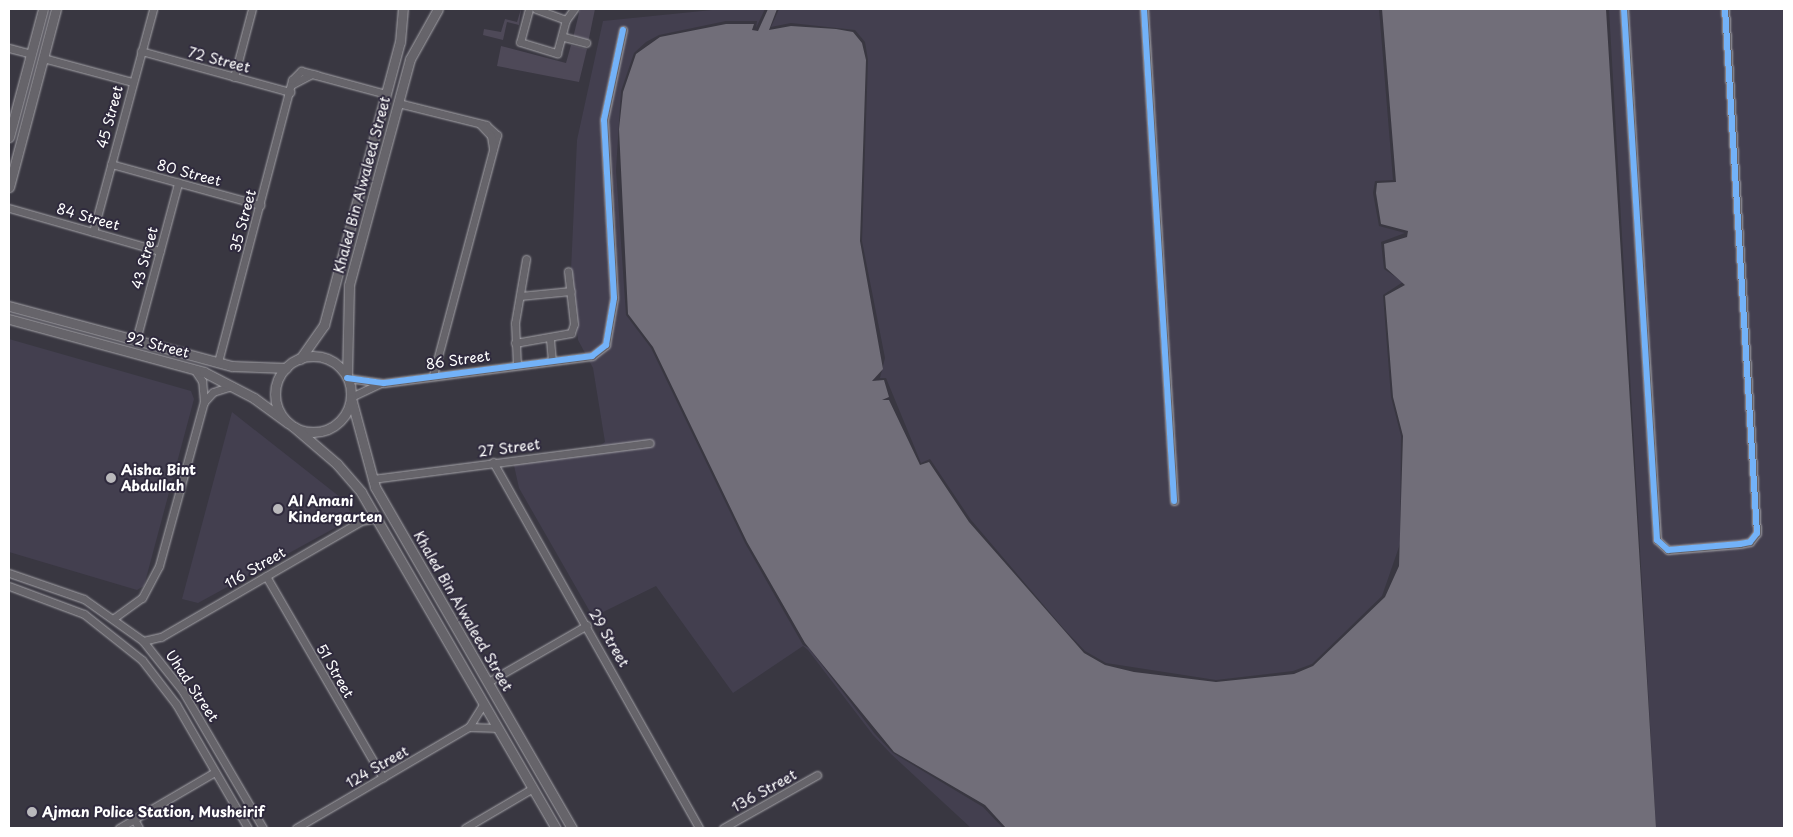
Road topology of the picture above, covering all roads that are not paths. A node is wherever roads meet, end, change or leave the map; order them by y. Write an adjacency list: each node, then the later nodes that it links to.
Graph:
1 (43, 9): 19 (main road)
2 (56, 9): 20 (main road)
3 (153, 9): 18 (street, 45 Street)
4 (252, 9): 21 (street)
5 (402, 9): 24 (main road, Khaled Bin Alwaleed Street)
6 (438, 9): 25 (main road, Khaled Bin Alwaleed Street)
7 (529, 9): 15 (street)
8 (536, 9): 13 (street)
9 (574, 9): 13 (street)
10 (1144, 9): 60 (street)
11 (1624, 9): 12 (street)
12 (1725, 9)
13 (566, 20): 15 (street)
14 (622, 30): 45 (street, 86 Street)
15 (564, 37): 16 (street)
16 (586, 43)
17 (9, 48): 19 (street)
18 (141, 51): 21 (street, 72 Street); 22 (street, 45 Street)
19 (31, 54): 26 (main road)
20 (43, 58): 22 (street); 29 (main road)
21 (234, 77): 23 (street, 72 Street)
22 (132, 82): 27 (street, 45 Street)
23 (291, 89): 24 (street); 30 (street, 35 Street)
24 (386, 94): 44 (main road, Khaled Bin Alwaleed Street)
25 (398, 103): 50 (street); 51 (main road, Khaled Bin Alwaleed Street)
26 (9, 134)
27 (111, 164): 28 (street, 80 Street); 32 (street, 45 Street)
28 (178, 183): 30 (street, 80 Street); 33 (street, 43 Street)
29 (9, 187)
30 (260, 205): 46 (street, 35 Street)
31 (9, 208): 32 (street, 84 Street)
32 (93, 232): 33 (street, 84 Street)
33 (160, 251): 42 (street, 43 Street)
34 (526, 259): 37 (street)
35 (568, 272): 36 (street)
36 (570, 291): 37 (street); 41 (street)
37 (520, 296): 43 (street)
38 (9, 306): 39 (main road, 92 Street)
39 (22, 309): 40 (main road); 42 (main road, 92 Street)
40 (13, 320): 49 (main road, 92 Street)
41 (550, 339): 43 (street); 45 (street)
42 (136, 340): 46 (main road, 92 Street)
43 (515, 343): 47 (street)
44 (300, 359): 48 (main road); 51 (main road)
45 (552, 361): 47 (street, 86 Street)
46 (218, 362): 48 (main road, 92 Street)
47 (517, 365): 50 (street, 86 Street)
48 (286, 368): 56 (main road)
49 (194, 369): 53 (main road, 92 Street); 55 (street)
50 (433, 376): 52 (street, 86 Street)
51 (347, 377): 52 (street, 86 Street); 54 (main road)
52 (384, 383): 54 (street, 86 Street)
53 (234, 386): 55 (street); 56 (main road, 92 Street)
54 (351, 398): 56 (main road); 59 (main road, Khaled Bin Alwaleed Street)
55 (204, 402): 67 (street)
56 (291, 425): 61 (main road, Khaled Bin Alwaleed Street)
57 (650, 443): 58 (street, 27 Street)
58 (494, 462): 59 (street, 27 Street); 69 (street, 29 Street)
59 (372, 479): 74 (main road, Khaled Bin Alwaleed Street)
60 (1174, 501)
61 (370, 506): 62 (main road, Khaled Bin Alwaleed Street); 63 (street, 116 Street)
62 (377, 518): 63 (street, 116 Street); 75 (main road, Khaled Bin Alwaleed Street)
63 (361, 521): 65 (street, 116 Street)
64 (9, 573): 68 (street, Uhad Street)
65 (266, 576): 71 (street, 116 Street); 82 (street, 51 Street)
66 (9, 586): 79 (street, Uhad Street)
67 (132, 609): 68 (street); 70 (street)
68 (114, 618): 70 (street, Uhad Street)
69 (587, 625): 74 (street); 93 (street, 29 Street)
70 (126, 626): 72 (street, Uhad Street)
71 (161, 637): 72 (street, 116 Street); 73 (street)
72 (143, 641): 73 (street, Uhad Street)
73 (156, 654): 78 (street, Uhad Street)
74 (488, 682): 92 (main road, Khaled Bin Alwaleed Street)
75 (484, 703): 76 (street, 124 Street); 77 (main road, Khaled Bin Alwaleed Street)
76 (469, 727): 77 (street); 82 (street, 124 Street)
77 (498, 728): 83 (main road, Khaled Bin Alwaleed Street)
78 (214, 745): 79 (street); 88 (street, Uhad Street)
79 (203, 751): 80 (street, Uhad Street)
80 (215, 772): 84 (street); 87 (street, Uhad Street)
81 (817, 776): 94 (street, 136 Street)
82 (383, 778): 89 (street, 124 Street)
83 (533, 788): 90 (street); 91 (main road, Khaled Bin Alwaleed Street)
84 (134, 819): 85 (street); 86 (street)
85 (118, 828)
86 (139, 828)
87 (248, 828)
88 (262, 828)
89 (296, 828)
90 (465, 828)
91 (556, 828)
92 (572, 828)
93 (699, 828)
94 (723, 828)

